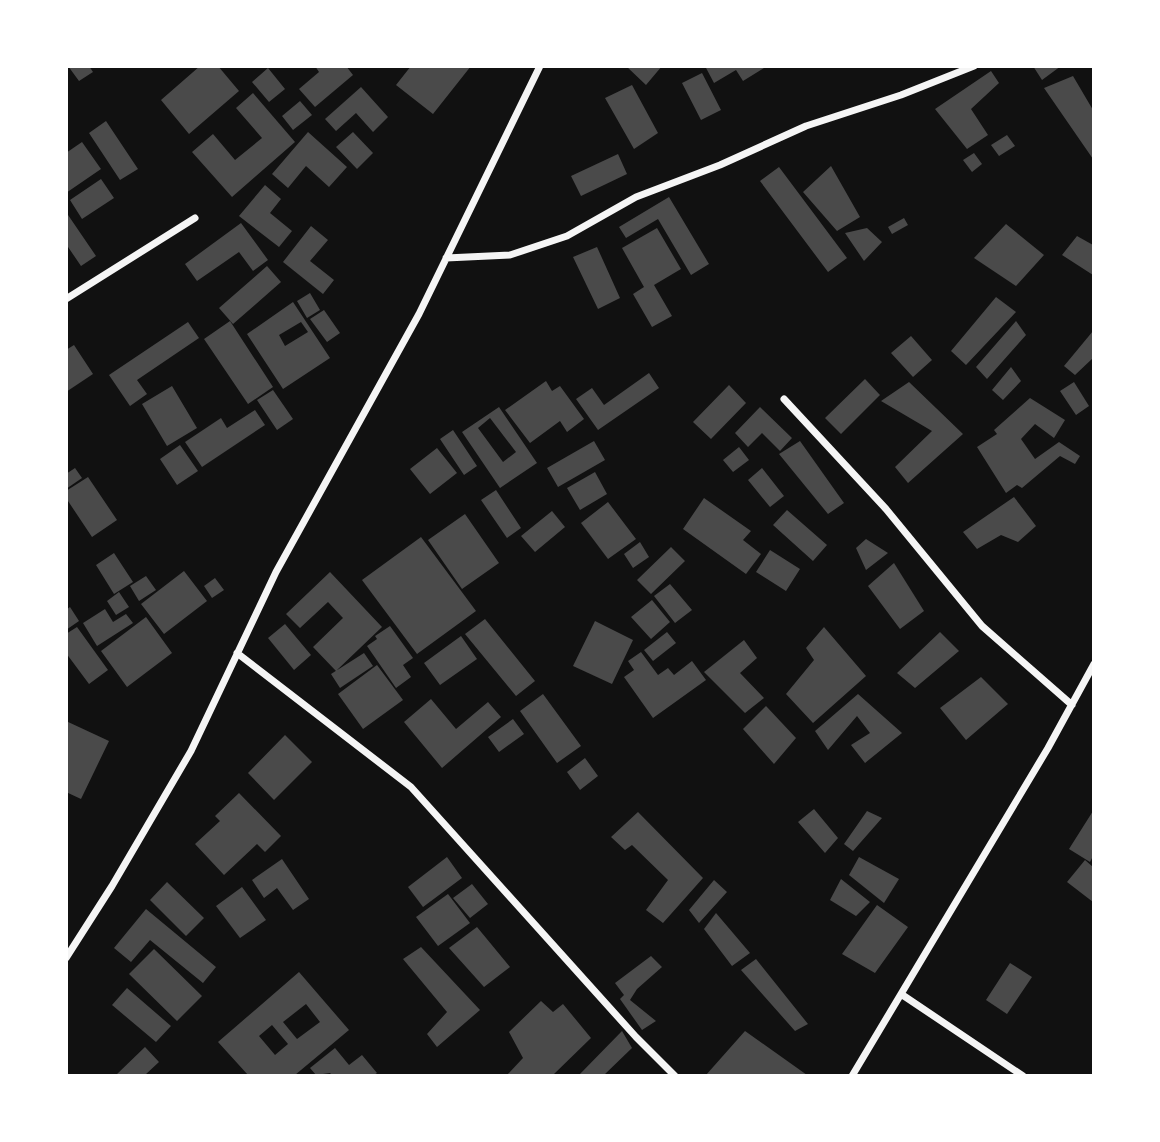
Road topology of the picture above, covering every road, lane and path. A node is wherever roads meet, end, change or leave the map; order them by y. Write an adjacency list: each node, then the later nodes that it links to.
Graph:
1 (540, 66): 4 (street)
2 (974, 66): 4 (street)
3 (195, 218): 5 (street)
4 (446, 258): 7 (street)
5 (66, 299)
6 (784, 399): 9 (street)
7 (237, 653): 10 (street); 12 (street)
8 (1094, 664): 9 (street)
9 (1072, 705): 11 (street)
10 (66, 958)
11 (901, 993): 13 (street); 14 (street)
12 (675, 1076)
13 (852, 1076)
14 (1023, 1076)

